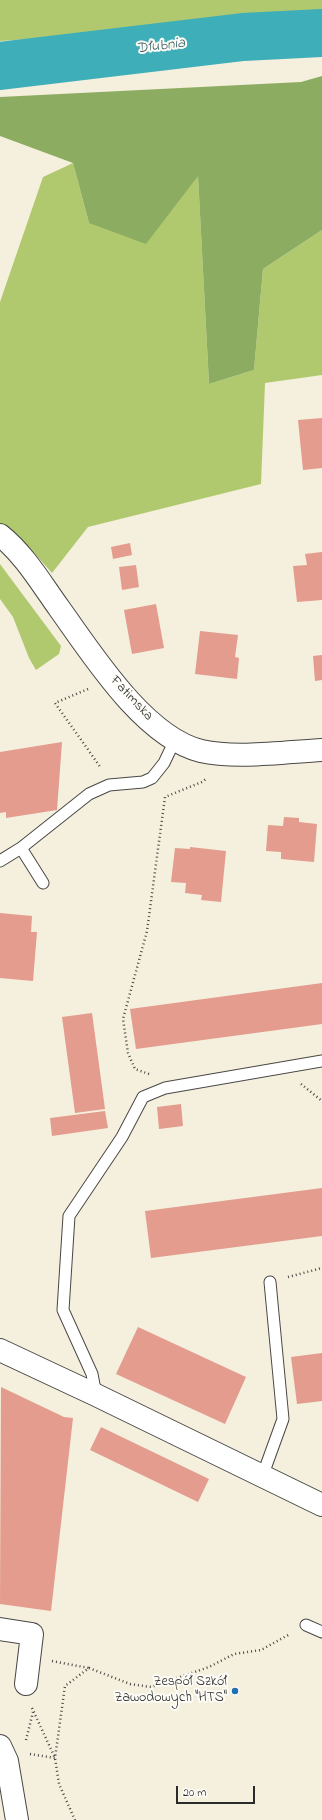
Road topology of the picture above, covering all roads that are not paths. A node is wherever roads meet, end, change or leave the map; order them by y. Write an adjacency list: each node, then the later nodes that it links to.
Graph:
1 (0, 536): 2 (street, Fatimska)
2 (175, 740): 3 (street, Fatimska); 4 (lane)
3 (322, 750)
4 (21, 848): 5 (lane); 6 (lane)
5 (0, 861)
6 (43, 883)
7 (322, 1061): 10 (lane)
8 (270, 1282): 11 (lane)
9 (0, 1350): 10 (street)
10 (96, 1395): 11 (street)
11 (262, 1477): 12 (street)
12 (322, 1505)
13 (306, 1625): 15 (lane)
14 (0, 1628): 16 (street)
15 (322, 1632)
16 (26, 1684)
17 (9, 1751): 18 (street)
18 (17, 1820)

